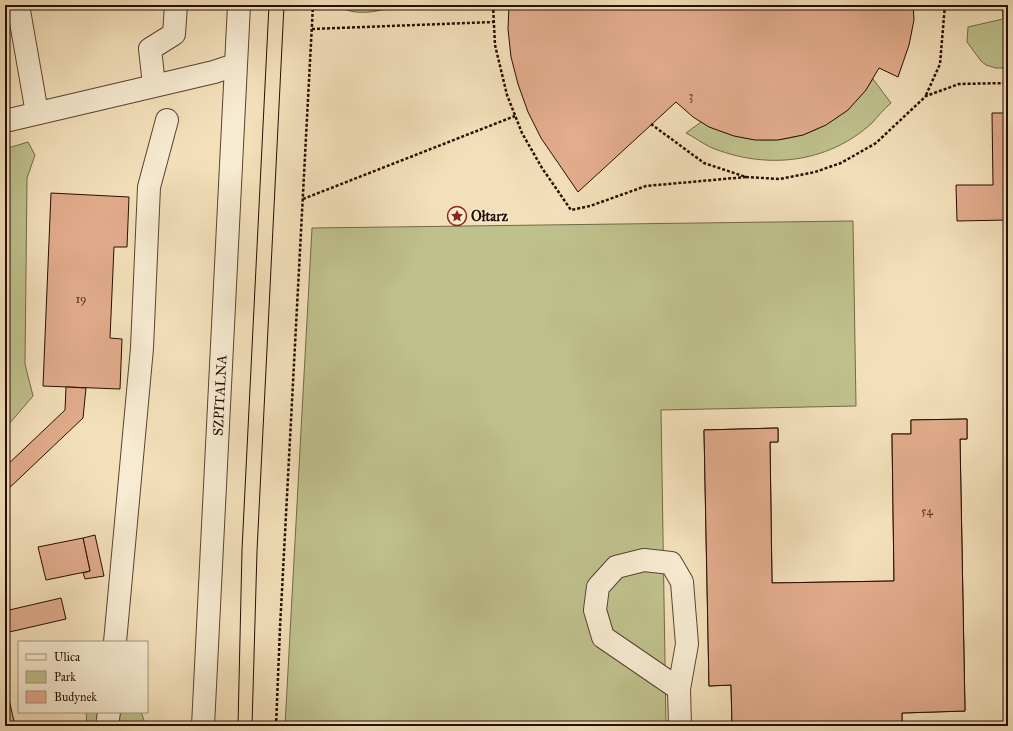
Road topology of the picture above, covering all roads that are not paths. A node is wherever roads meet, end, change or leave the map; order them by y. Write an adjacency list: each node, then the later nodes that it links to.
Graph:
1 (18, 5): 6 (street)
2 (176, 5): 5 (street)
3 (239, 5): 4 (street, SZPITALNA)
4 (235, 65): 5 (street); 13 (street, SZPITALNA)
5 (154, 85): 6 (street)
6 (37, 113): 8 (street)
7 (168, 120): 9 (street)
8 (5, 121)
9 (115, 641)
10 (679, 689): 10 (street); 14 (street)
11 (108, 713): 12 (street)
12 (107, 726)
13 (203, 726)
14 (680, 726)

